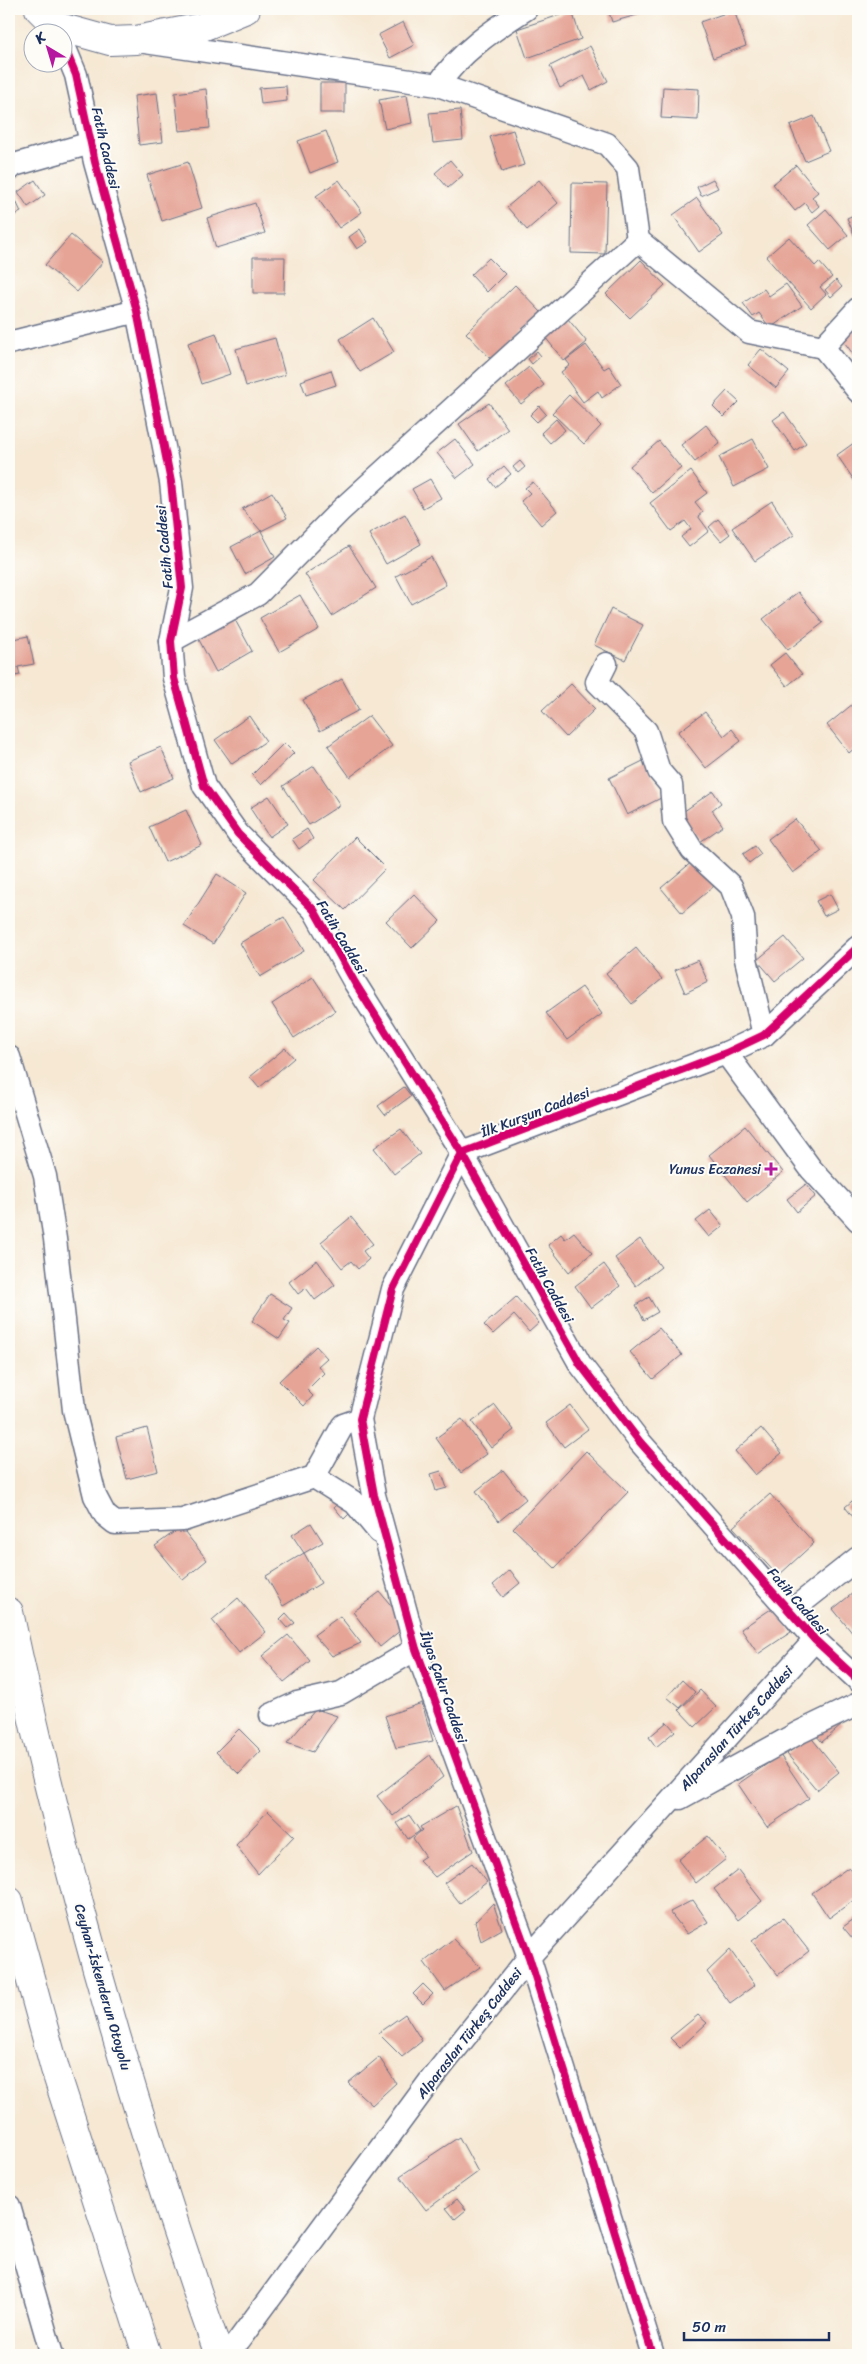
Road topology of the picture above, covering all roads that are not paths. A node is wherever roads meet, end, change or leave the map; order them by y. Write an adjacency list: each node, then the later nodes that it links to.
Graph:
1 (246, 9): 4 (main road)
2 (526, 9): 6 (street)
3 (72, 32): 4 (main road)
4 (136, 40): 6 (street)
5 (72, 66): 7 (street, Fatih Caddesi)
6 (438, 85): 9 (street)
7 (91, 143): 8 (street); 11 (street, Fatih Caddesi)
8 (9, 170)
9 (638, 240): 13 (street); 15 (street)
10 (858, 309): 13 (street)
11 (137, 311): 12 (street); 15 (street, Fatih Caddesi)
12 (9, 343)
13 (822, 347): 14 (street)
14 (858, 391)
15 (171, 641): 21 (street, Fatih Caddesi)
16 (606, 664): 18 (street)
17 (858, 947): 18 (street, İlk Kurşun Caddesi)
18 (764, 1035): 19 (street, İlk Kurşun Caddesi)
19 (726, 1053): 21 (street, İlk Kurşun Caddesi); 22 (street)
20 (9, 1058): 24 (street)
21 (462, 1153): 23 (street); 27 (street, Fatih Caddesi)
22 (858, 1220)
23 (360, 1419): 24 (street); 25 (street, İlyas Çakır Caddesi)
24 (314, 1477): 25 (street)
25 (387, 1543): 30 (street, İlyas Çakır Caddesi)
26 (858, 1558): 27 (street)
27 (791, 1611): 29 (street, Fatih Caddesi)
28 (9, 1612): 40 (main road, Ceyhan-İskenderun Otoyolu)
29 (815, 1640): 31 (street, Fatih Caddesi); 34 (street, Alparaslan Türkeş Caddesi)
30 (416, 1649): 33 (street); 36 (street, İlyas Çakır Caddesi)
31 (858, 1680)
32 (858, 1704): 34 (street)
33 (271, 1715)
34 (666, 1806): 36 (street, Alparaslan Türkeş Caddesi)
35 (9, 1901): 39 (main road)
36 (529, 1957): 41 (street, Alparaslan Türkeş Caddesi); 42 (street, İlyas Çakır Caddesi)
37 (9, 2206): 38 (street)
38 (52, 2355)
39 (147, 2355)
40 (219, 2355)
41 (228, 2355)
42 (653, 2355)

